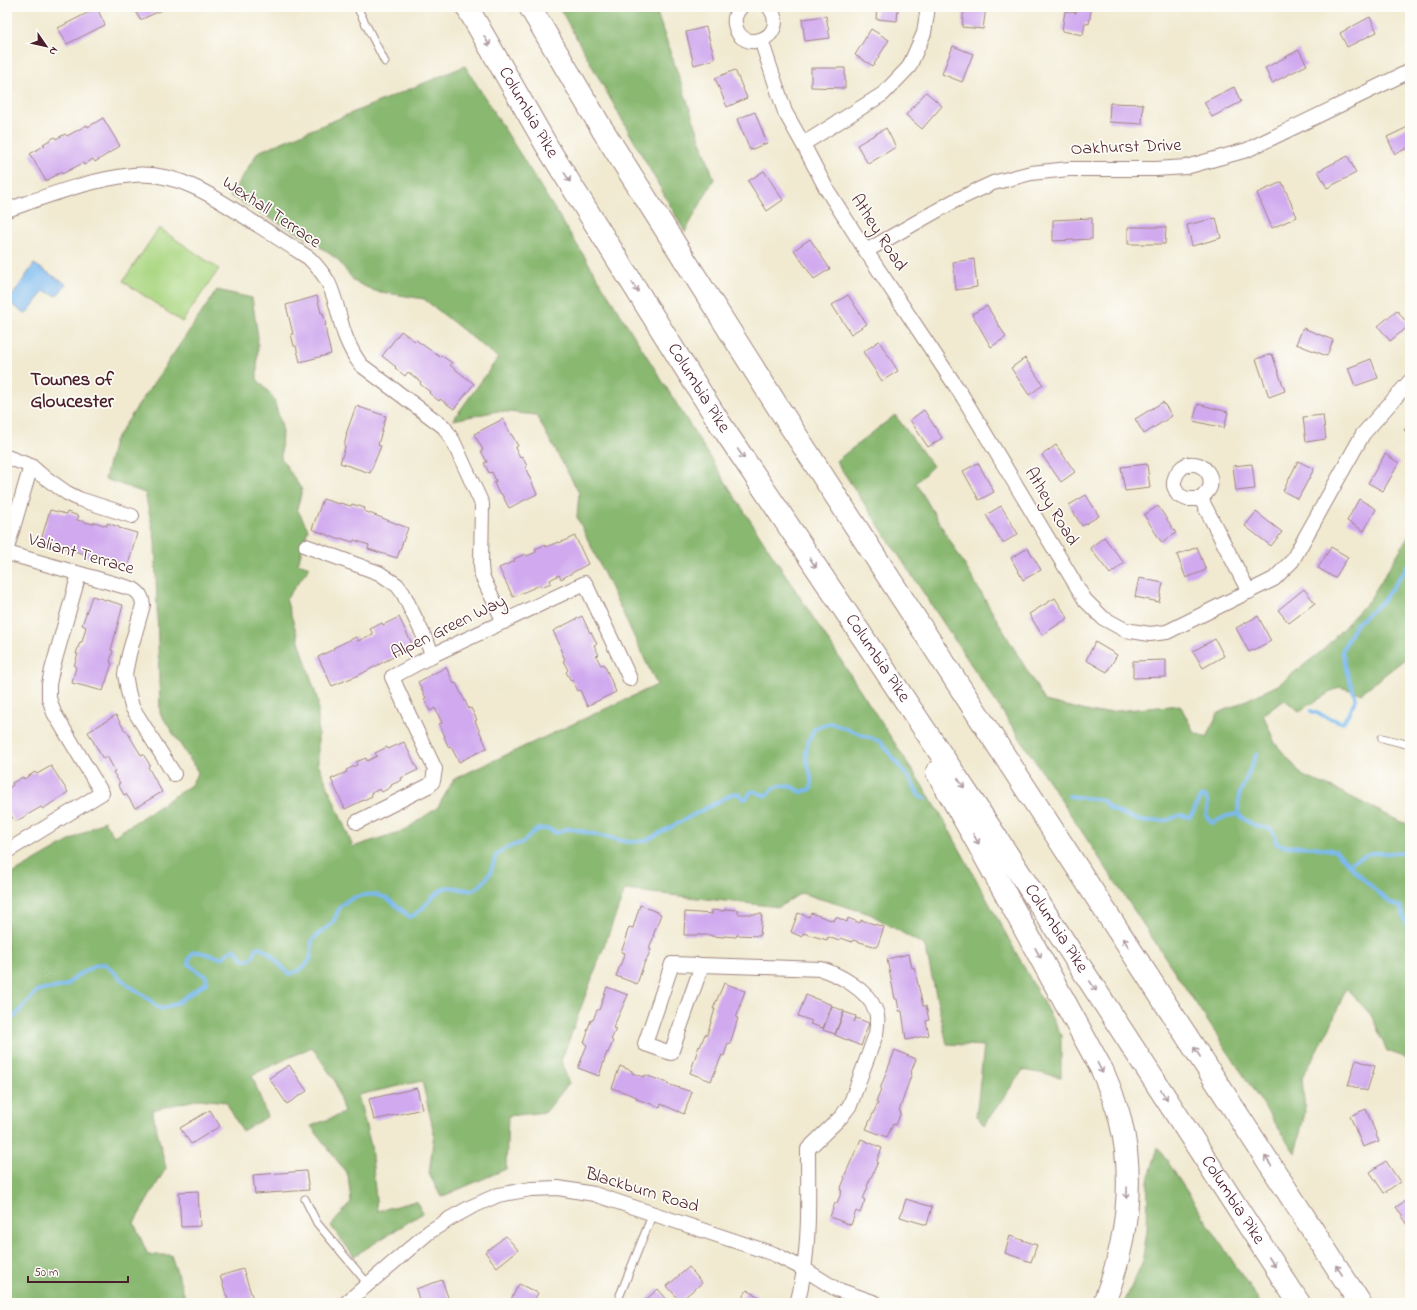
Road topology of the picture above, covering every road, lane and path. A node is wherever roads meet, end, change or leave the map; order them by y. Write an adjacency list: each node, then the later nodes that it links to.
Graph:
1 (357, 7): 8 (lane)
2 (467, 7): 23 (highway, Columbia Pike, one-way to 23)
3 (530, 7): 43 (highway, one-way to 3)
4 (741, 7): 7 (street)
5 (769, 7): 7 (street)
6 (928, 7): 10 (street)
7 (761, 40): 10 (street, Athey Road)
8 (385, 62)
9 (1410, 71): 12 (street, Oakhurst Drive)
10 (803, 144): 12 (street, Athey Road)
11 (7, 210): 24 (street, Wexhall Terrace)
12 (866, 251): 22 (street, Athey Road)
13 (1410, 381): 22 (street, Athey Road)
14 (7, 457): 15 (street)
15 (31, 466): 17 (street); 19 (street, Valiant Terrace)
16 (1201, 499): 22 (street)
17 (132, 516)
18 (306, 546): 25 (street)
19 (7, 548)
20 (7, 552): 21 (street, Valiant Terrace)
21 (79, 574): 29 (street, Valiant Terrace); 31 (street)
22 (1249, 592)
23 (845, 611): 41 (highway, one-way to 41); 42 (highway, Columbia Pike, one-way to 42)
24 (504, 622): 25 (street, Alpen Green Way); 26 (street, Alpen Green Way)
25 (433, 655): 30 (street, Alpen Green Way)
26 (630, 679)
27 (1382, 738): 28 (lane)
28 (1410, 745)
29 (174, 774)
30 (357, 822)
31 (7, 846)
32 (702, 965): 32 (street); 35 (street)
33 (305, 1199): 36 (lane)
34 (653, 1213): 35 (street, Blackburn Road); 36 (street, Blackburn Road); 37 (lane)
35 (804, 1269): 39 (street); 40 (street, Blackburn Road)
36 (368, 1284): 38 (street, Blackburn Road)
37 (620, 1295)
38 (346, 1303)
39 (797, 1303)
40 (876, 1303)
41 (1104, 1303)
42 (1299, 1303)
43 (1360, 1303)

